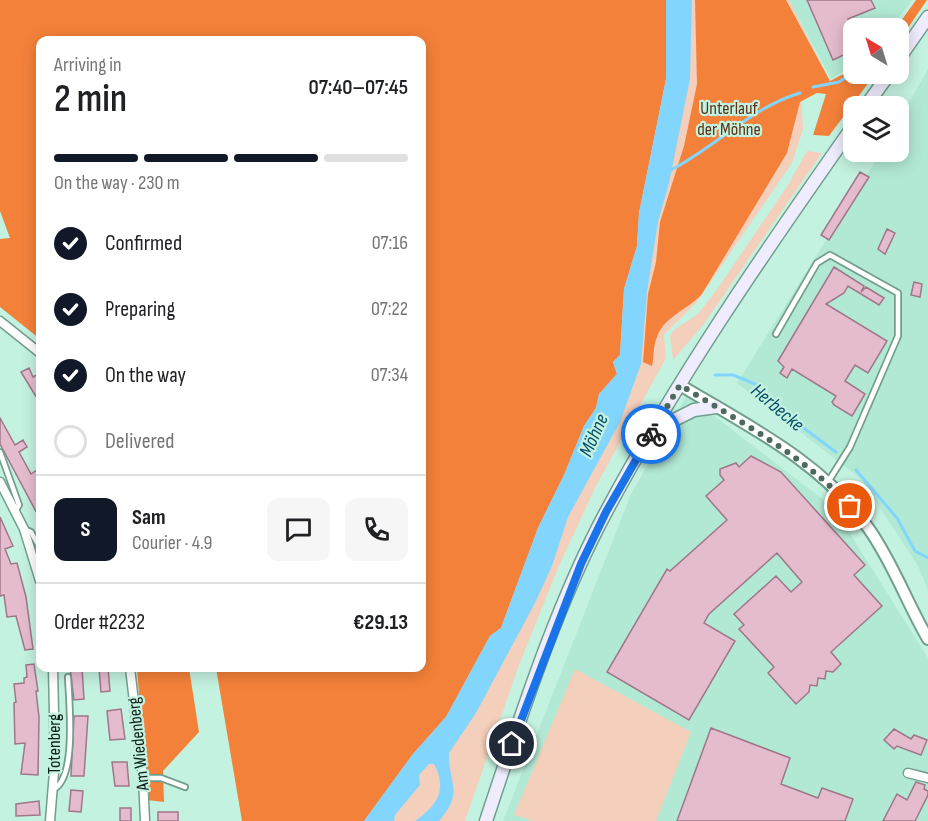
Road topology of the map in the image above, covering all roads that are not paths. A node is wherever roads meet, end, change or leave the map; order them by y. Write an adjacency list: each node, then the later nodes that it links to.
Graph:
1 (928, 17): 2 (main road)
2 (909, 44)
3 (843, 140): 7 (main road)
4 (0, 321): 6 (street)
5 (776, 334): 12 (lane)
6 (36, 350)
7 (680, 385): 8 (street); 9 (main road)
8 (716, 407): 9 (main road); 12 (street)
9 (653, 431): 28 (main road)
10 (0, 452): 13 (lane)
11 (0, 482): 13 (street)
12 (828, 482): 17 (street)
13 (16, 510): 14 (street)
14 (24, 529): 15 (lane); 16 (street)
15 (36, 541)
16 (36, 568)
17 (928, 639)
18 (52, 672): 25 (street, Totenberg)
19 (130, 672): 22 (street, Am Wiedenberg)
20 (68, 677): 25 (lane)
21 (908, 773): 23 (street)
22 (143, 778): 24 (lane); 27 (street, Am Wiedenberg)
23 (928, 778)
24 (185, 787)
25 (54, 789): 26 (street, Totenberg)
26 (50, 821)
27 (145, 821)
28 (486, 821)

